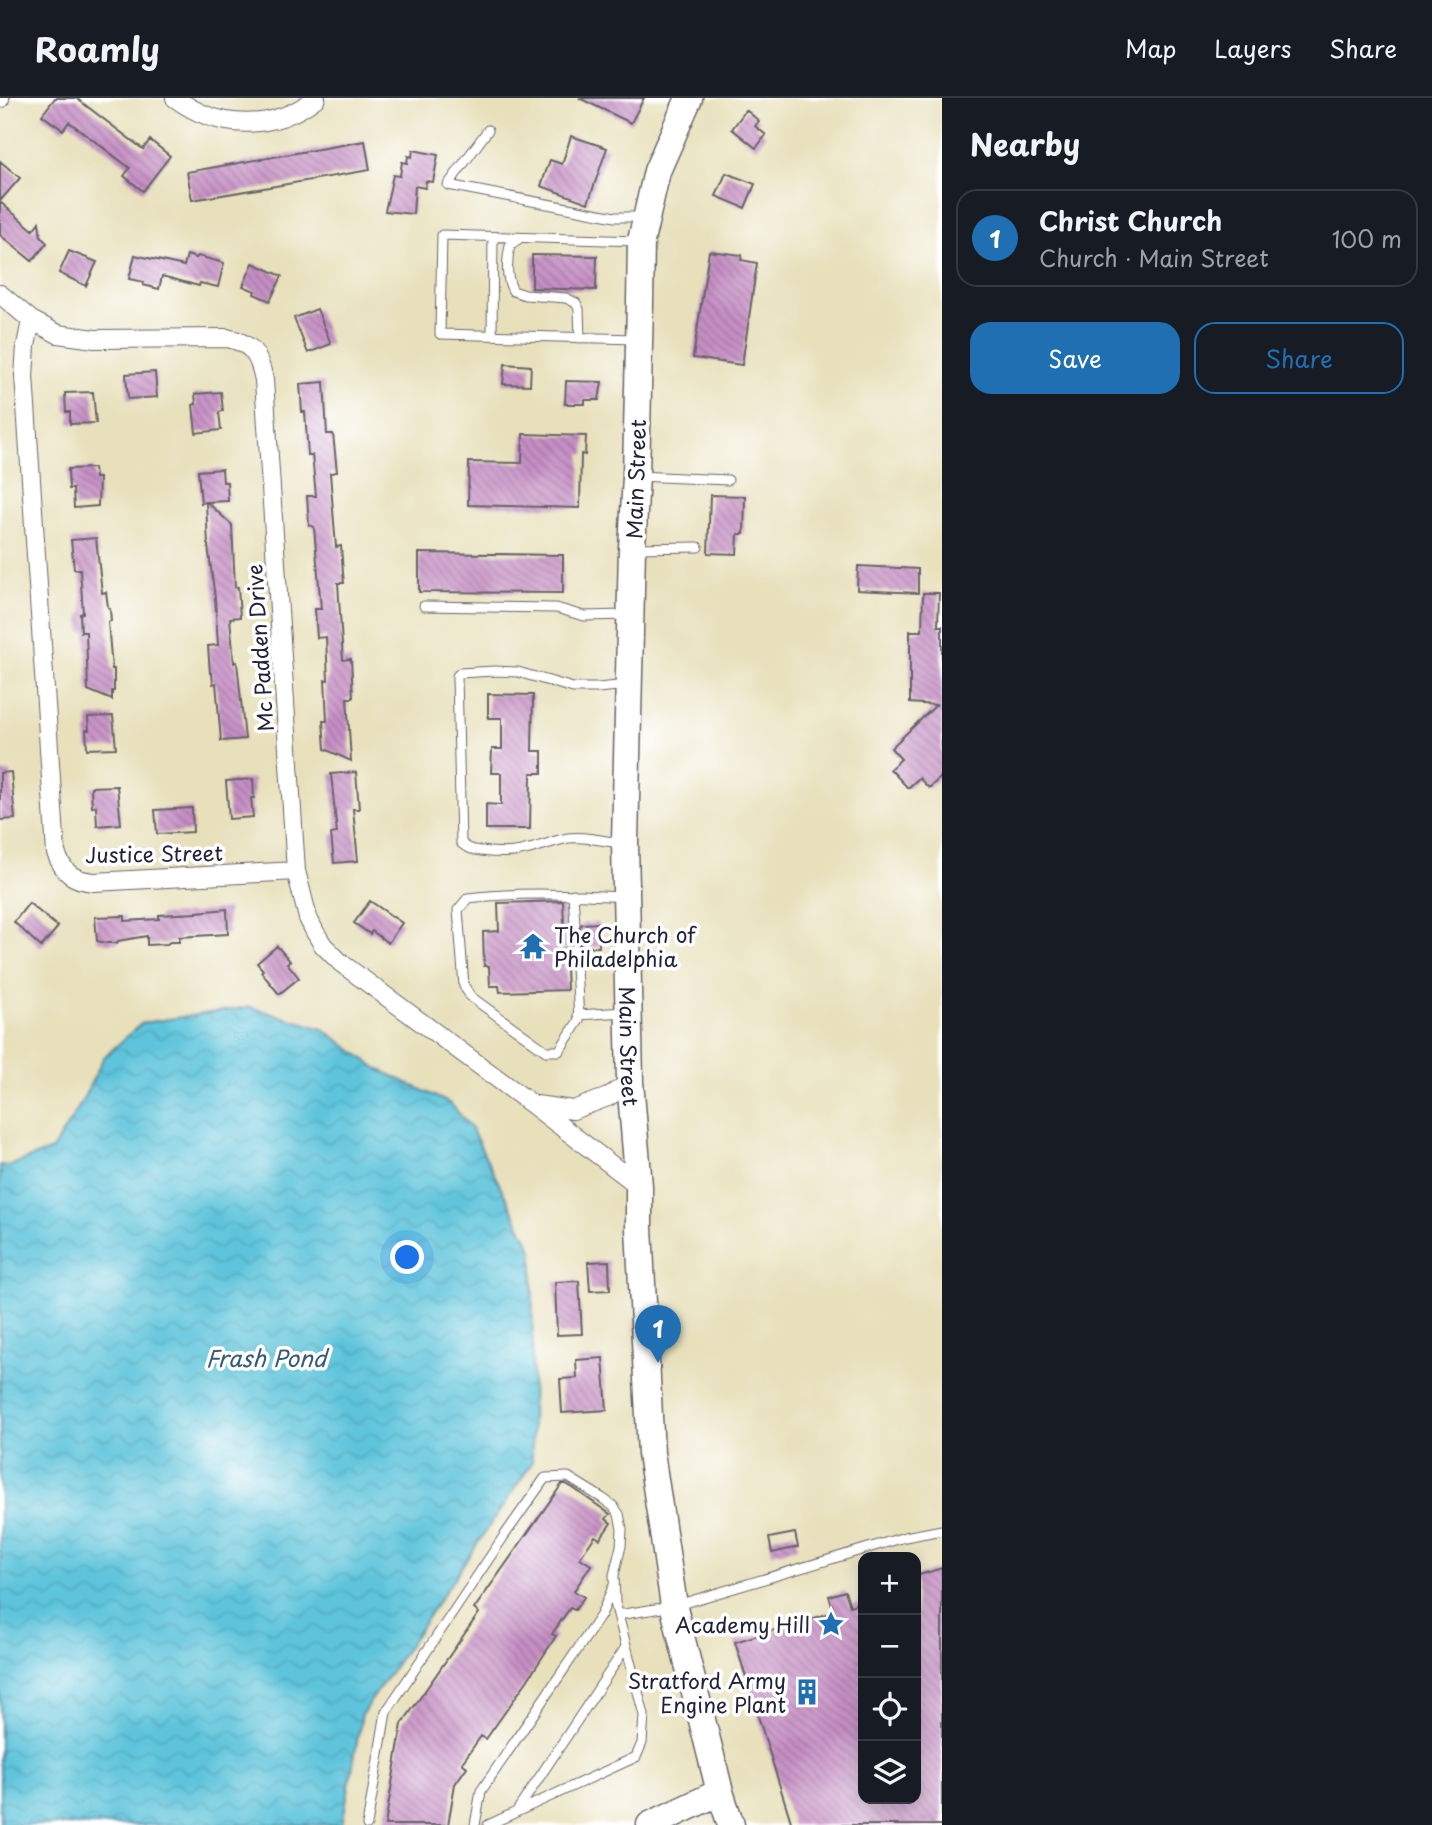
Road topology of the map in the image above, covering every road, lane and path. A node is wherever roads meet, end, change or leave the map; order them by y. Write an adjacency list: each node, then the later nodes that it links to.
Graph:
1 (175, 98): 2 (street)
2 (316, 98)
3 (689, 98): 5 (main road, Main Street)
4 (488, 130): 5 (lane)
5 (643, 229): 7 (lane); 12 (main road, Main Street)
6 (493, 237): 7 (lane); 10 (lane); 10 (lane)
7 (520, 238): 11 (lane)
8 (0, 294): 9 (street, Mc Padden Drive)
9 (31, 320): 21 (street, Mc Padden Drive); 21 (street, Justice Street)
10 (492, 335): 11 (lane)
11 (580, 338): 12 (lane)
12 (639, 340): 13 (main road, Main Street)
13 (636, 476): 14 (lane); 16 (main road, Main Street)
14 (728, 480)
15 (698, 547): 16 (lane)
16 (632, 548): 18 (main road, Main Street)
17 (424, 606): 18 (lane)
18 (631, 615): 19 (main road, Main Street)
19 (629, 685): 20 (main road, Main Street); 20 (lane)
20 (625, 845): 23 (main road, Main Street)
21 (296, 871): 29 (street, Mc Padden Drive)
22 (573, 894): 23 (lane); 24 (lane); 27 (lane)
23 (626, 897): 26 (main road, Main Street)
24 (575, 924)
25 (575, 948): 27 (lane)
26 (629, 1012): 27 (lane); 28 (main road, Main Street)
27 (578, 1015)
28 (630, 1082): 29 (street, Mc Padden Drive); 30 (main road, Main Street)
29 (533, 1105): 30 (street, Mc Padden Drive)
30 (639, 1186): 33 (main road, Main Street)
31 (942, 1530): 33 (lane)
32 (614, 1583): 34 (lane); 38 (lane); 39 (lane)
33 (674, 1606): 34 (lane); 36 (main road, Main Street)
34 (618, 1615): 35 (lane)
35 (626, 1647): 37 (lane); 37 (lane)
36 (720, 1792): 41 (main road); 42 (main road, Main Street)
37 (516, 1812): 40 (lane)
38 (367, 1825)
39 (475, 1825)
40 (488, 1825)
41 (650, 1825)
42 (731, 1825)

